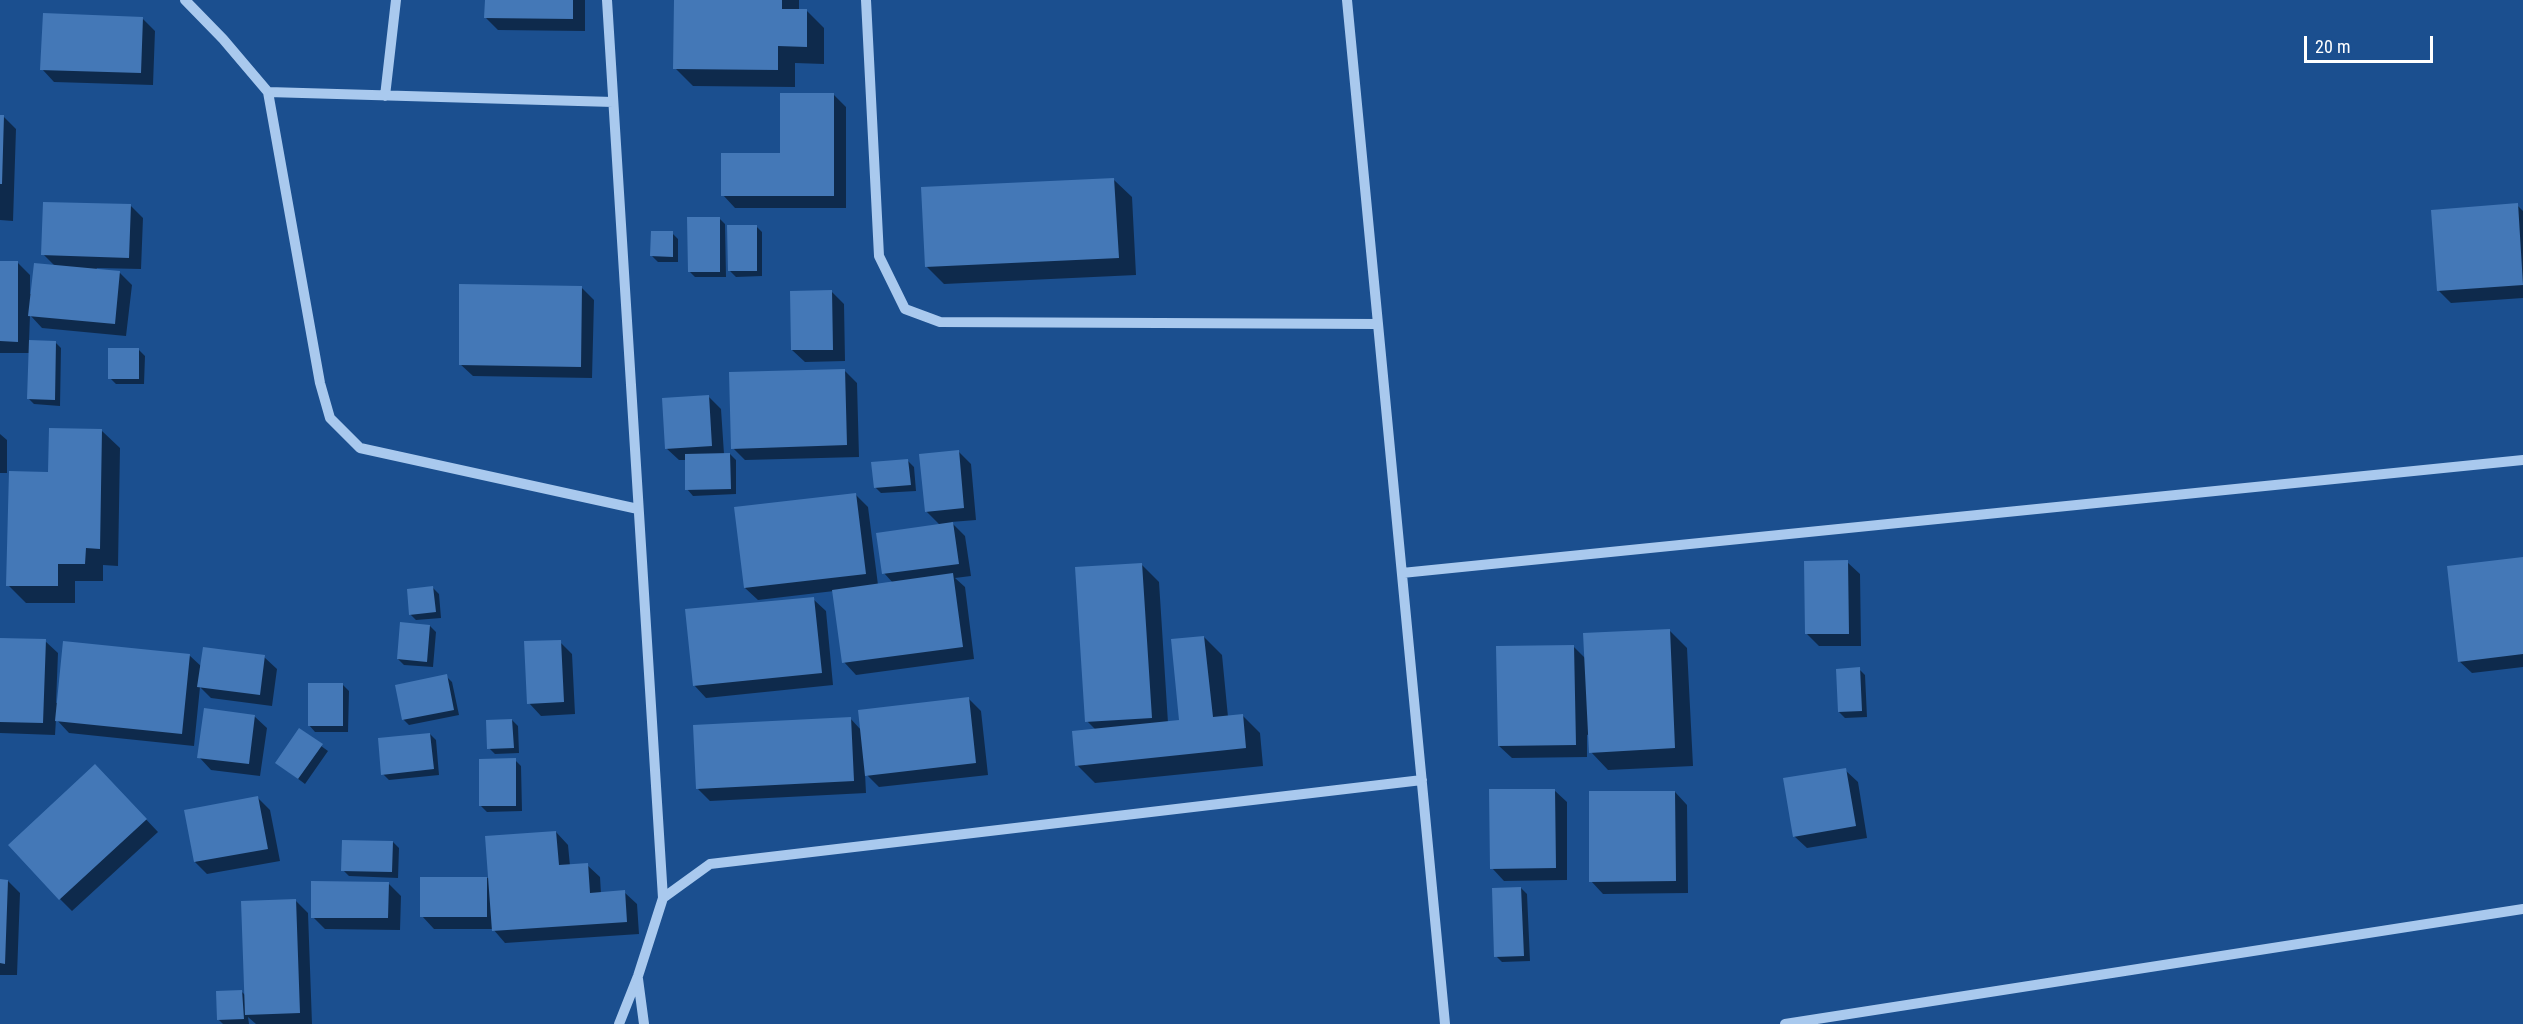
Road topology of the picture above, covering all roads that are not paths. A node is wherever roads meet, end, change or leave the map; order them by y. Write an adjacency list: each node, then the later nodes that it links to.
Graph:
1 (185, 0): 6 (street)
2 (396, 0): 7 (street)
3 (608, 0): 8 (street)
4 (866, 0): 9 (street)
5 (1347, 0): 9 (street)
6 (268, 92): 7 (street); 11 (street)
7 (385, 96): 8 (street)
8 (613, 102): 11 (street)
9 (1378, 324): 12 (street)
10 (2523, 460): 12 (street)
11 (638, 509): 14 (street)
12 (1402, 573): 13 (street)
13 (1422, 780): 14 (street); 19 (street)
14 (663, 898): 16 (street)
15 (2523, 909): 20 (street)
16 (638, 976): 17 (street); 18 (street)
17 (619, 1024)
18 (644, 1024)
19 (1445, 1024)
20 (1785, 1024)

